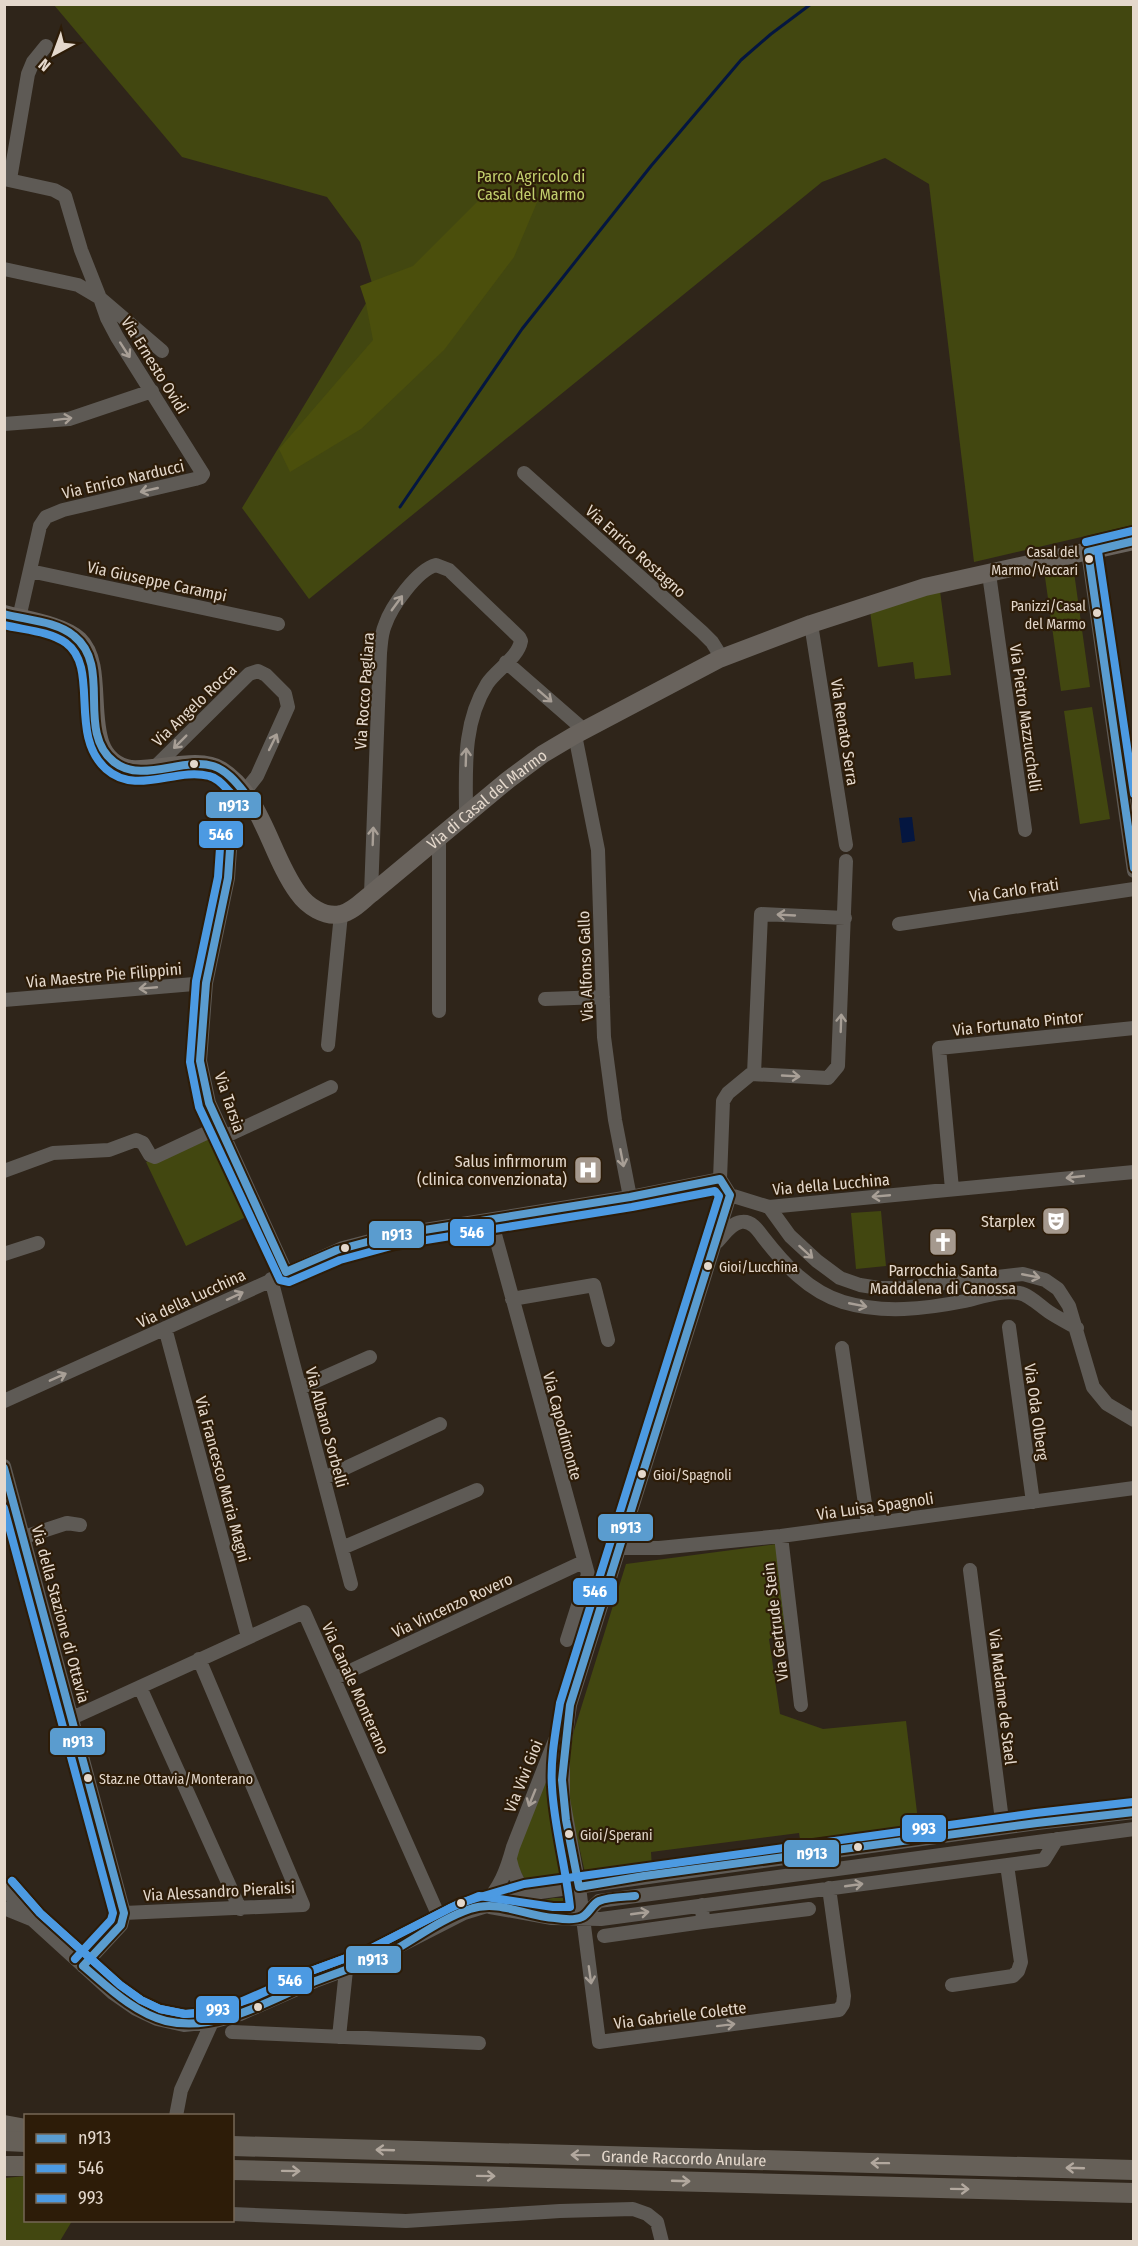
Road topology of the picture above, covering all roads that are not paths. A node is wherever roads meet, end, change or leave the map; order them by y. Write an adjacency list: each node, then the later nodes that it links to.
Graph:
1 (46, 46): 2 (street)
2 (7, 179): 4 (street, Via Ernesto Ovidi)
3 (4, 269): 4 (street)
4 (100, 298): 5 (street); 6 (street, Via Ernesto Ovidi, one-way to 6)
5 (162, 351)
6 (152, 391): 7 (street, one-way to 6); 8 (street, Via Ernesto Ovidi)
7 (4, 424)
8 (202, 472): 12 (street, Via Enrico Narducci, one-way to 12)
9 (524, 473): 17 (street, Via Enrico Rostagno)
10 (1134, 542): 11 (main road, Via di Casal del Marmo)
11 (1088, 552): 13 (main road, Via di Casal del Marmo); 23 (street)
12 (30, 570): 14 (street, Via Enrico Narducci); 15 (street, Via Giuseppe Carampi)
13 (989, 574): 16 (main road, Via di Casal del Marmo); 24 (street, Via Pietro Mazzucchelli)
14 (12, 616): 20 (main road)
15 (278, 624)
16 (811, 624): 17 (main road, Via di Casal del Marmo); 26 (street, Via Renato Serra)
17 (722, 658): 19 (main road, Via di Casal del Marmo)
18 (507, 662): 19 (street, one-way to 19); 22 (street, Via Rocco Pagliara, one-way to 18); 30 (street, Via Rocco Pagliara, one-way to 18)
19 (579, 733): 22 (main road, Via di Casal del Marmo); 35 (street, Via Alfonso Gallo)
20 (153, 769): 21 (main road); 21 (street, Via Angelo Rocca, one-way to 20)
21 (244, 792): 31 (main road); 34 (street, Via Tarsia)
22 (466, 815): 25 (main road, Via di Casal del Marmo)
23 (1130, 822): 28 (street)
24 (1025, 830)
25 (439, 837): 30 (main road, Via di Casal del Marmo); 38 (street)
26 (846, 845)
27 (846, 861): 32 (street)
28 (1134, 871)
29 (1134, 889): 33 (street, Via Carlo Frati)
30 (371, 894): 31 (main road, Via di Casal del Marmo)
31 (341, 914): 40 (street)
32 (845, 918): 41 (street, one-way to 32); 41 (street, one-way to 41)
33 (899, 924)
34 (206, 983): 37 (street, Via Maestre Pie Filippini, one-way to 37); 43 (street, Via Tarsia)
35 (603, 997): 36 (street); 49 (street, Via Alfonso Gallo, one-way to 49)
36 (545, 999)
37 (4, 1000)
38 (439, 1011)
39 (1134, 1028): 47 (street, Via Fortunato Pintor)
40 (328, 1045)
41 (754, 1074): 46 (street)
42 (331, 1087): 43 (street)
43 (222, 1132): 44 (street); 55 (street, Via Tarsia)
44 (4, 1171)
45 (1134, 1172): 47 (street, Via della Lucchina, one-way to 47)
46 (720, 1179): 48 (street); 49 (street, Via della Lucchina)
47 (952, 1190): 50 (street, Via della Lucchina, one-way to 50)
48 (730, 1195): 50 (street, Via della Lucchina); 53 (street, Via Vivi Gioi)
49 (630, 1197): 51 (street, Via della Lucchina)
50 (769, 1207): 56 (street, one-way to 56)
51 (491, 1220): 55 (street, Via della Lucchina); 59 (street, Via Capodimonte)
52 (38, 1243): 54 (street)
53 (714, 1246): 58 (street); 80 (street, Via Vivi Gioi)
54 (4, 1254)
55 (286, 1272): 57 (street, Via della Lucchina)
56 (840, 1278): 58 (street); 62 (street, one-way to 62)
57 (271, 1279): 61 (street, Via della Lucchina, one-way to 57); 66 (street, Via Albano Sorbelli)
58 (828, 1295): 62 (street, one-way to 62)
59 (512, 1299): 63 (street); 81 (street, Via Capodimonte)
60 (1009, 1327): 74 (street, Via Oda Olberg)
61 (165, 1328): 67 (street, Via della Lucchina, one-way to 61); 84 (street, Via Francesco Maria Magni)
62 (1077, 1328): 68 (street)
63 (608, 1340)
64 (842, 1348): 75 (street)
65 (370, 1357): 66 (street)
66 (300, 1388): 71 (street, Via Albano Sorbelli)
67 (4, 1401)
68 (1134, 1420)
69 (440, 1424): 71 (street)
70 (4, 1466): 78 (street, Via della Stazione di Ottavia)
71 (324, 1478): 79 (street, Via Albano Sorbelli)
72 (1134, 1488): 74 (street, Via Luisa Spagnoli)
73 (477, 1490): 79 (street)
74 (1033, 1502): 75 (street, Via Luisa Spagnoli)
75 (868, 1524): 77 (street, Via Luisa Spagnoli)
76 (80, 1526): 78 (street)
77 (781, 1536): 80 (street, Via Luisa Spagnoli); 90 (street, Via Gertrude Stein)
78 (24, 1537): 91 (street, Via della Stazione di Ottavia)
79 (342, 1548): 83 (street, Via Albano Sorbelli)
80 (620, 1548): 89 (street, Via Vivi Gioi)
81 (583, 1562): 85 (street, Via Capodimonte); 87 (street, Via Vincenzo Rovero)
82 (970, 1570): 95 (street, Via Madame de Stael)
83 (351, 1584)
84 (248, 1637): 86 (street, Via Canale Monterano); 87 (street, Via Canale Monterano)
85 (567, 1640)
86 (199, 1659): 88 (street, Via Canale Monterano); 116 (street, Via Alessandro Pieralisi)
87 (334, 1678): 118 (street, Via Canale Monterano)
88 (140, 1687): 91 (street, Via Canale Monterano); 116 (street)
89 (570, 1705): 100 (street, Via Vivi Gioi, one-way to 100); 106 (street, Via Vivi Gioi)
90 (801, 1705)
91 (72, 1718): 119 (street, Via della Stazione di Ottavia)
92 (1134, 1812): 94 (street)
93 (1134, 1818): 96 (street)
94 (1037, 1823): 95 (street); 97 (street)
95 (1003, 1828): 98 (street)
96 (1128, 1830): 97 (street)
97 (1058, 1839): 101 (street); 102 (street)
98 (875, 1846): 99 (street); 101 (street)
99 (771, 1859): 103 (street); 104 (street)
100 (510, 1860): 110 (street); 114 (street, Via Vivi Gioi)
101 (891, 1862): 104 (street); 105 (street)
102 (1007, 1865): 105 (street); 127 (street)
103 (644, 1876): 106 (street); 109 (street)
104 (755, 1879): 109 (street); 111 (street)
105 (880, 1881): 108 (street, one-way to 105)
106 (579, 1887): 110 (street); 112 (street); 121 (street, Via Vivi Gioi)
107 (4, 1888): 122 (street)
108 (829, 1888): 111 (street); 121 (street, Via Gabrielle Colette, one-way to 108)
109 (664, 1892): 112 (street)
110 (526, 1894): 114 (street); 120 (street)
111 (774, 1894): 113 (street)
112 (599, 1901): 121 (street)
113 (702, 1905): 121 (street, one-way to 113); 123 (street); 123 (street)
114 (482, 1906): 120 (street); 126 (street)
115 (4, 1908): 122 (street)
116 (240, 1909): 119 (street, Via Alessandro Pieralisi)
117 (809, 1909): 123 (street)
118 (437, 1912)
119 (124, 1913): 125 (street)
120 (548, 1917): 121 (street)
121 (582, 1917)
122 (33, 1920): 125 (street)
123 (704, 1922): 124 (street)
124 (604, 1935)
125 (83, 1966): 128 (street)
126 (346, 1970): 128 (street); 130 (street)
127 (952, 1985)
128 (212, 2022): 132 (street)
129 (232, 2032): 130 (street)
130 (339, 2037): 131 (street)
131 (479, 2043)
132 (176, 2114)
133 (4, 2125): 134 (highway)
134 (24, 2129)
135 (4, 2141): 136 (highway)
136 (24, 2142)
137 (234, 2146): 141 (highway, Grande Raccordo Anulare, one-way to 137)
138 (4, 2166): 139 (highway)
139 (24, 2166)
140 (234, 2170): 142 (highway, Grande Raccordo Anulare, one-way to 142)
141 (1134, 2170)
142 (1134, 2193)
143 (234, 2214): 144 (street)
144 (662, 2241)

